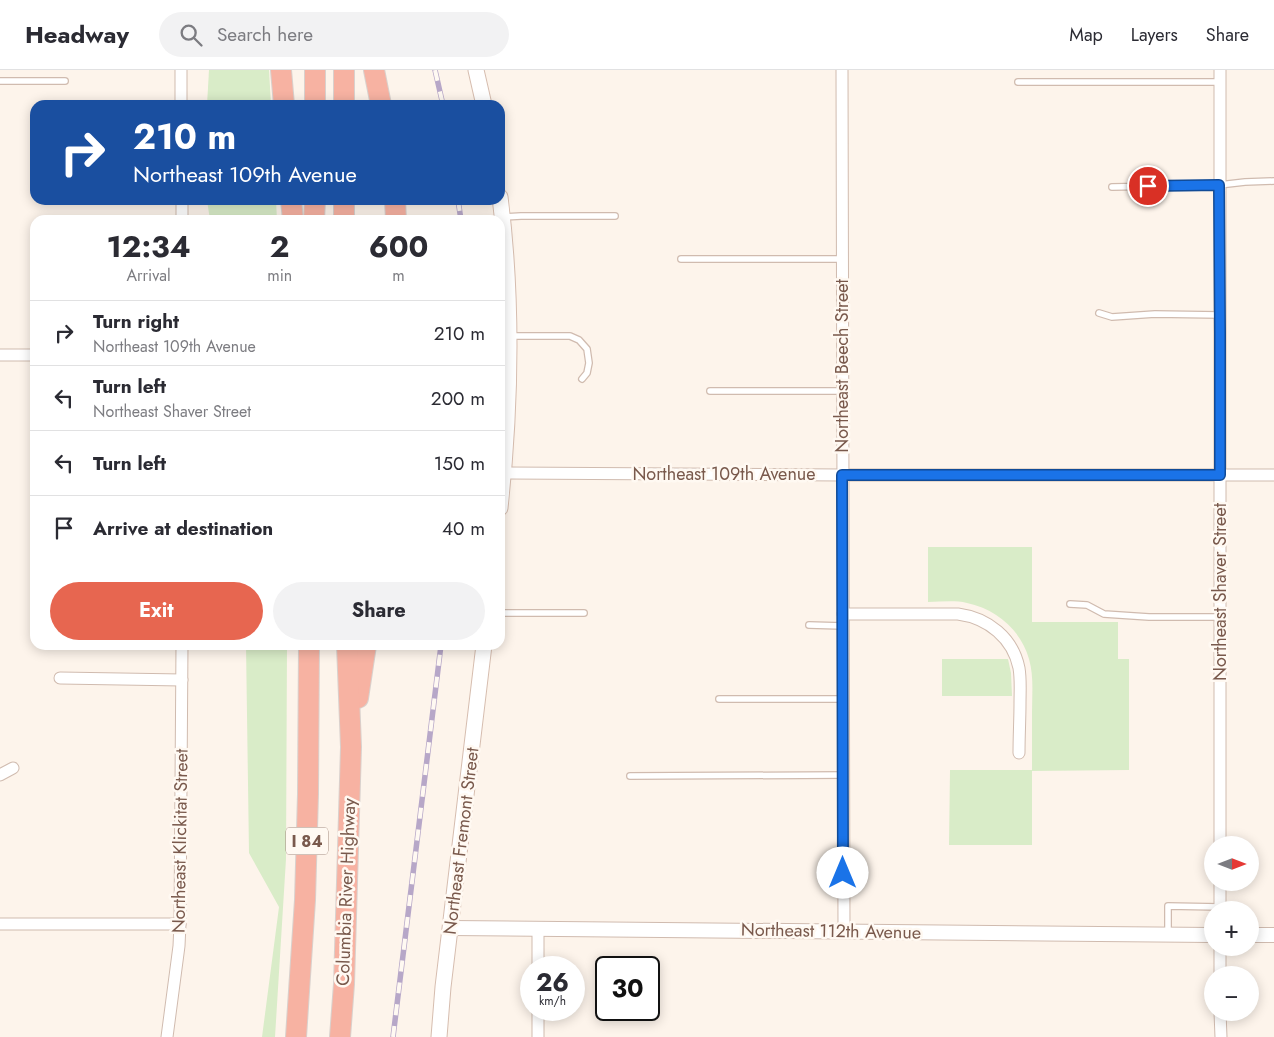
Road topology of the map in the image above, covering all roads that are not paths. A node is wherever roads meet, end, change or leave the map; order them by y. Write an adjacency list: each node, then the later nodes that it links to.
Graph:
1 (181, 70): 12 (street)
2 (281, 70): 13 (highway)
3 (315, 70): 14 (highway)
4 (344, 70): 15 (highway)
5 (374, 70): 16 (highway)
6 (476, 70): 17 (main road)
7 (842, 70): 25 (street, Northeast Beech Street)
8 (1220, 76): 11 (lane); 19 (street, Northeast Shaver Street)
9 (0, 81): 10 (lane)
10 (65, 81)
11 (1018, 82)
12 (181, 100)
13 (284, 100)
14 (314, 100)
15 (344, 100)
16 (380, 100)
17 (483, 100)
18 (1274, 181): 19 (lane)
19 (1219, 185): 20 (lane); 27 (street, Northeast Shaver Street)
20 (1112, 187)
21 (615, 216): 22 (lane)
22 (505, 217)
23 (505, 254): 28 (main road)
24 (680, 259): 25 (lane)
25 (842, 259): 33 (street, Northeast Beech Street)
26 (1100, 313): 27 (lane)
27 (1220, 314): 37 (street, Northeast Shaver Street)
28 (508, 336): 31 (lane); 34 (main road)
29 (0, 355): 30 (street)
30 (30, 355)
31 (582, 379)
32 (710, 391): 33 (lane)
33 (842, 391): 36 (street, Northeast Beech Street)
34 (505, 444)
35 (505, 473): 36 (street, Northeast 109th Avenue)
36 (842, 475): 37 (street, Northeast 109th Avenue); 43 (street, Northeast Beech Street)
37 (1220, 475): 38 (street, Northeast 109th Avenue); 42 (street, Northeast Shaver Street)
38 (1274, 475)
39 (1070, 604): 42 (lane)
40 (505, 613): 41 (lane)
41 (584, 613)
42 (1220, 617): 60 (street, Northeast Shaver Street)
43 (842, 620): 44 (lane); 53 (street, Northeast Beech Street); 55 (street)
44 (808, 625)
45 (182, 650): 51 (street, Northeast Klickitat Street)
46 (309, 650): 75 (highway, I 84)
47 (347, 650): 54 (highway)
48 (365, 650): 54 (highway, I 84)
49 (483, 650): 64 (main road, Northeast Fremont Street)
50 (60, 678): 51 (street)
51 (182, 680): 63 (street, Northeast Klickitat Street)
52 (719, 699): 53 (lane)
53 (843, 699): 58 (street, Northeast Beech Street)
54 (351, 747): 76 (highway, Columbia River Highway / I 84)
55 (1019, 753)
56 (13, 768): 57 (street)
57 (0, 775)
58 (843, 775): 59 (lane); 66 (street, Northeast Beech Street)
59 (630, 776)
60 (1220, 836)
61 (1204, 907): 67 (lane)
62 (0, 924): 63 (street)
63 (180, 924): 74 (street, Northeast Klickitat Street)
64 (450, 928): 65 (street, Northeast 112th Avenue); 77 (main road, Northeast Fremont Street)
65 (538, 928): 66 (street, Northeast 112th Avenue); 71 (street)
66 (844, 932): 67 (street, Northeast 112th Avenue)
67 (1168, 934): 68 (street, Northeast 112th Avenue)
68 (1204, 935)
69 (1259, 935): 70 (street)
70 (1274, 935)
71 (538, 956)
72 (538, 1021): 78 (street)
73 (1220, 1021): 79 (street)
74 (167, 1037)
75 (296, 1037)
76 (340, 1037)
77 (439, 1037)
78 (538, 1037)
79 (1220, 1037)

